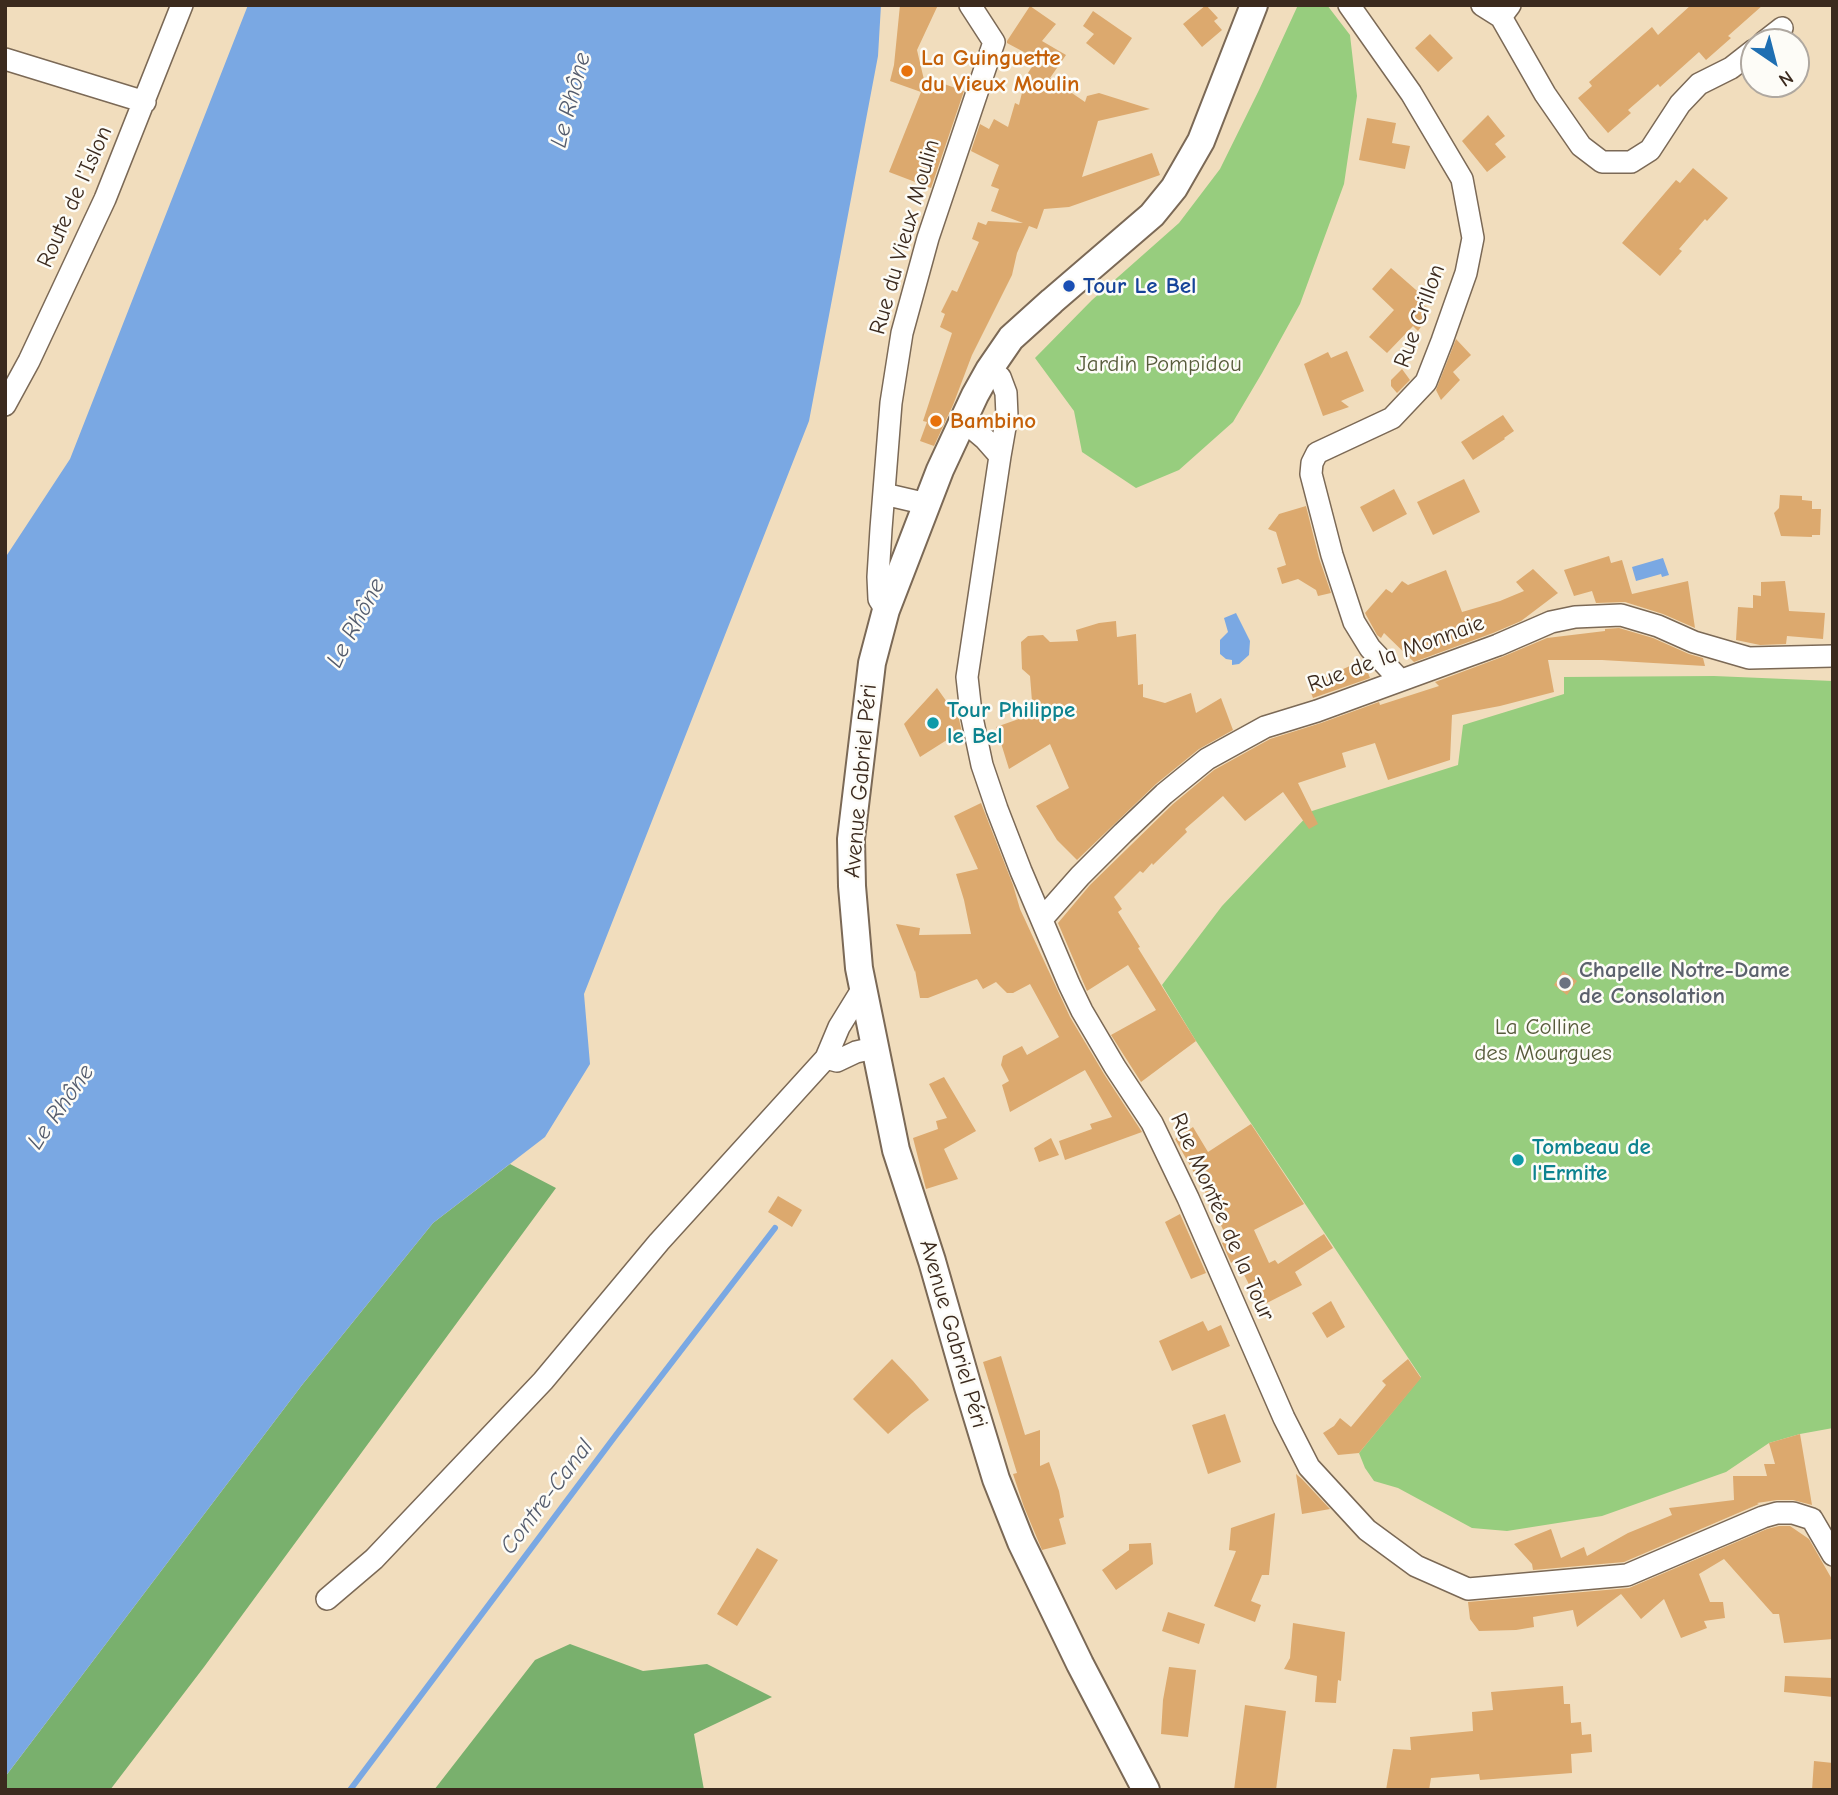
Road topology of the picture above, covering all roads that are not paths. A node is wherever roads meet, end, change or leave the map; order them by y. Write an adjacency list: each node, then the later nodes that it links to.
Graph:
1 (183, 5): 9 (street, Route de l'Islon)
2 (970, 5): 14 (street, Rue du Vieux Moulin)
3 (1254, 5): 10 (main road, Avenue Gabriel Péri)
4 (1349, 5): 18 (street, Rue Crillon)
5 (1482, 5): 6 (street)
6 (1506, 11): 8 (street)
7 (5, 59): 9 (street)
8 (1740, 61)
9 (145, 102): 11 (street, Route de l'Islon)
10 (989, 370): 12 (main road, Avenue Gabriel Péri); 13 (street, Rue Montée de la Tour)
11 (5, 405)
12 (961, 423): 13 (street); 15 (main road, Avenue Gabriel Péri)
13 (1000, 456): 19 (street, Rue Montée de la Tour)
14 (884, 494): 15 (street); 16 (street, Rue du Vieux Moulin)
15 (926, 504): 16 (main road, Avenue Gabriel Péri)
16 (886, 610): 20 (main road, Avenue Gabriel Péri)
17 (1833, 656): 18 (street, Rue de la Monnaie)
18 (1400, 680): 19 (street, Rue de la Monnaie)
19 (1042, 919): 23 (street, Rue Montée de la Tour)
20 (863, 988): 21 (main road, Avenue Gabriel Péri); 22 (street)
21 (874, 1048): 22 (street); 25 (main road, Avenue Gabriel Péri)
22 (826, 1058): 24 (street)
23 (1833, 1555)
24 (327, 1599)
25 (1146, 1790)

